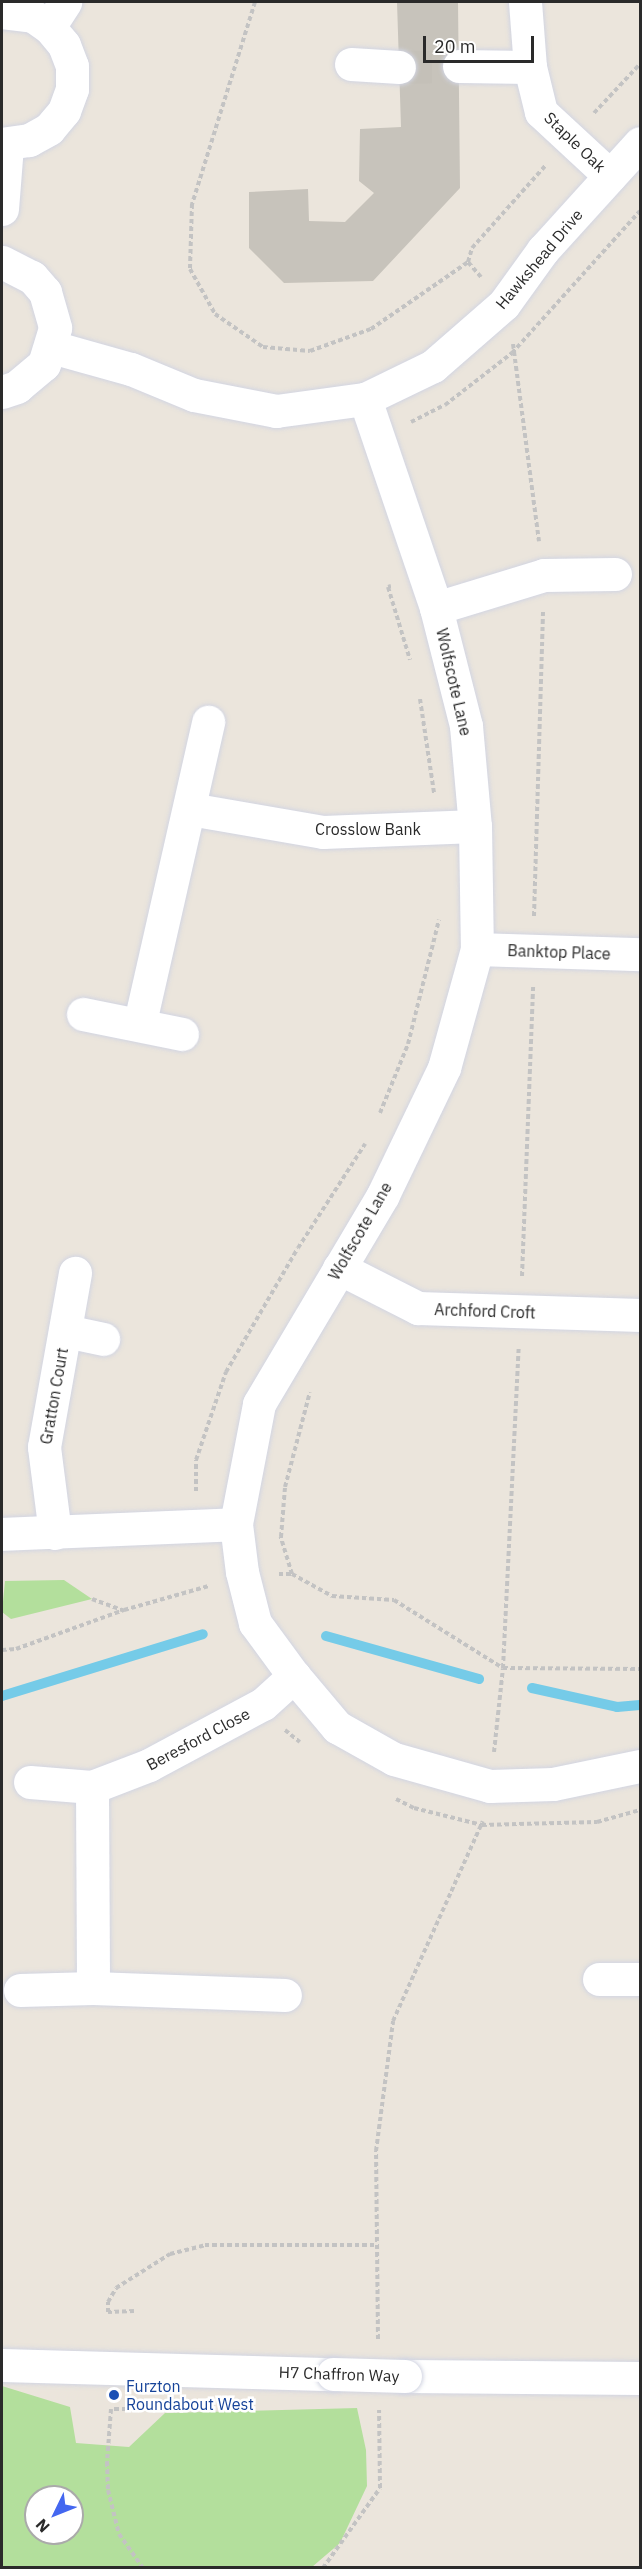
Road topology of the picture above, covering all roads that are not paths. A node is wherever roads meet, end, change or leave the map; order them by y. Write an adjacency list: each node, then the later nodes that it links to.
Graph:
1 (525, 2): 7 (street, Staple Oak)
2 (2, 12): 3 (street)
3 (57, 14): 9 (street)
4 (351, 64): 6 (street)
5 (459, 66): 7 (street)
6 (399, 67)
7 (530, 67): 10 (street, Staple Oak)
8 (640, 143): 10 (street, Hawkshead Drive)
9 (4, 144): 11 (street)
10 (610, 176): 15 (street, Hawkshead Drive)
11 (2, 210)
12 (2, 262): 13 (street)
13 (52, 347): 14 (street); 15 (street, Hawkshead Drive)
14 (2, 392)
15 (365, 399): 17 (street, Wolfscote Lane)
16 (615, 573): 17 (street)
17 (436, 608): 20 (street, Wolfscote Lane)
18 (208, 722): 19 (street)
19 (190, 809): 20 (street, Crosslow Bank); 24 (street)
20 (475, 826): 21 (street, Wolfscote Lane)
21 (477, 948): 22 (street, Banktop Place); 26 (street, Wolfscote Lane)
22 (640, 954)
23 (83, 1014): 24 (street)
24 (140, 1022): 25 (street)
25 (182, 1034)
26 (339, 1268): 28 (street, Archford Croft); 31 (street, Wolfscote Lane)
27 (75, 1273): 29 (street, Gratton Court)
28 (640, 1315)
29 (66, 1331): 30 (street, Gratton Court); 32 (street, Gratton Court)
30 (103, 1339)
31 (236, 1524): 32 (street); 34 (street, Wolfscote Lane)
32 (55, 1533): 33 (street)
33 (2, 1534)
34 (294, 1676): 35 (street, Wolfscote Lane); 37 (street, Beresford Close)
35 (640, 1766)
36 (30, 1782): 37 (street, Beresford Close)
37 (92, 1787): 40 (street)
38 (599, 1979): 39 (street)
39 (640, 1979)
40 (93, 1988): 41 (street); 42 (street)
41 (20, 1990)
42 (285, 1995)
43 (2, 2365): 44 (street, H7 Chaffron Way, bridge)
44 (640, 2378)

